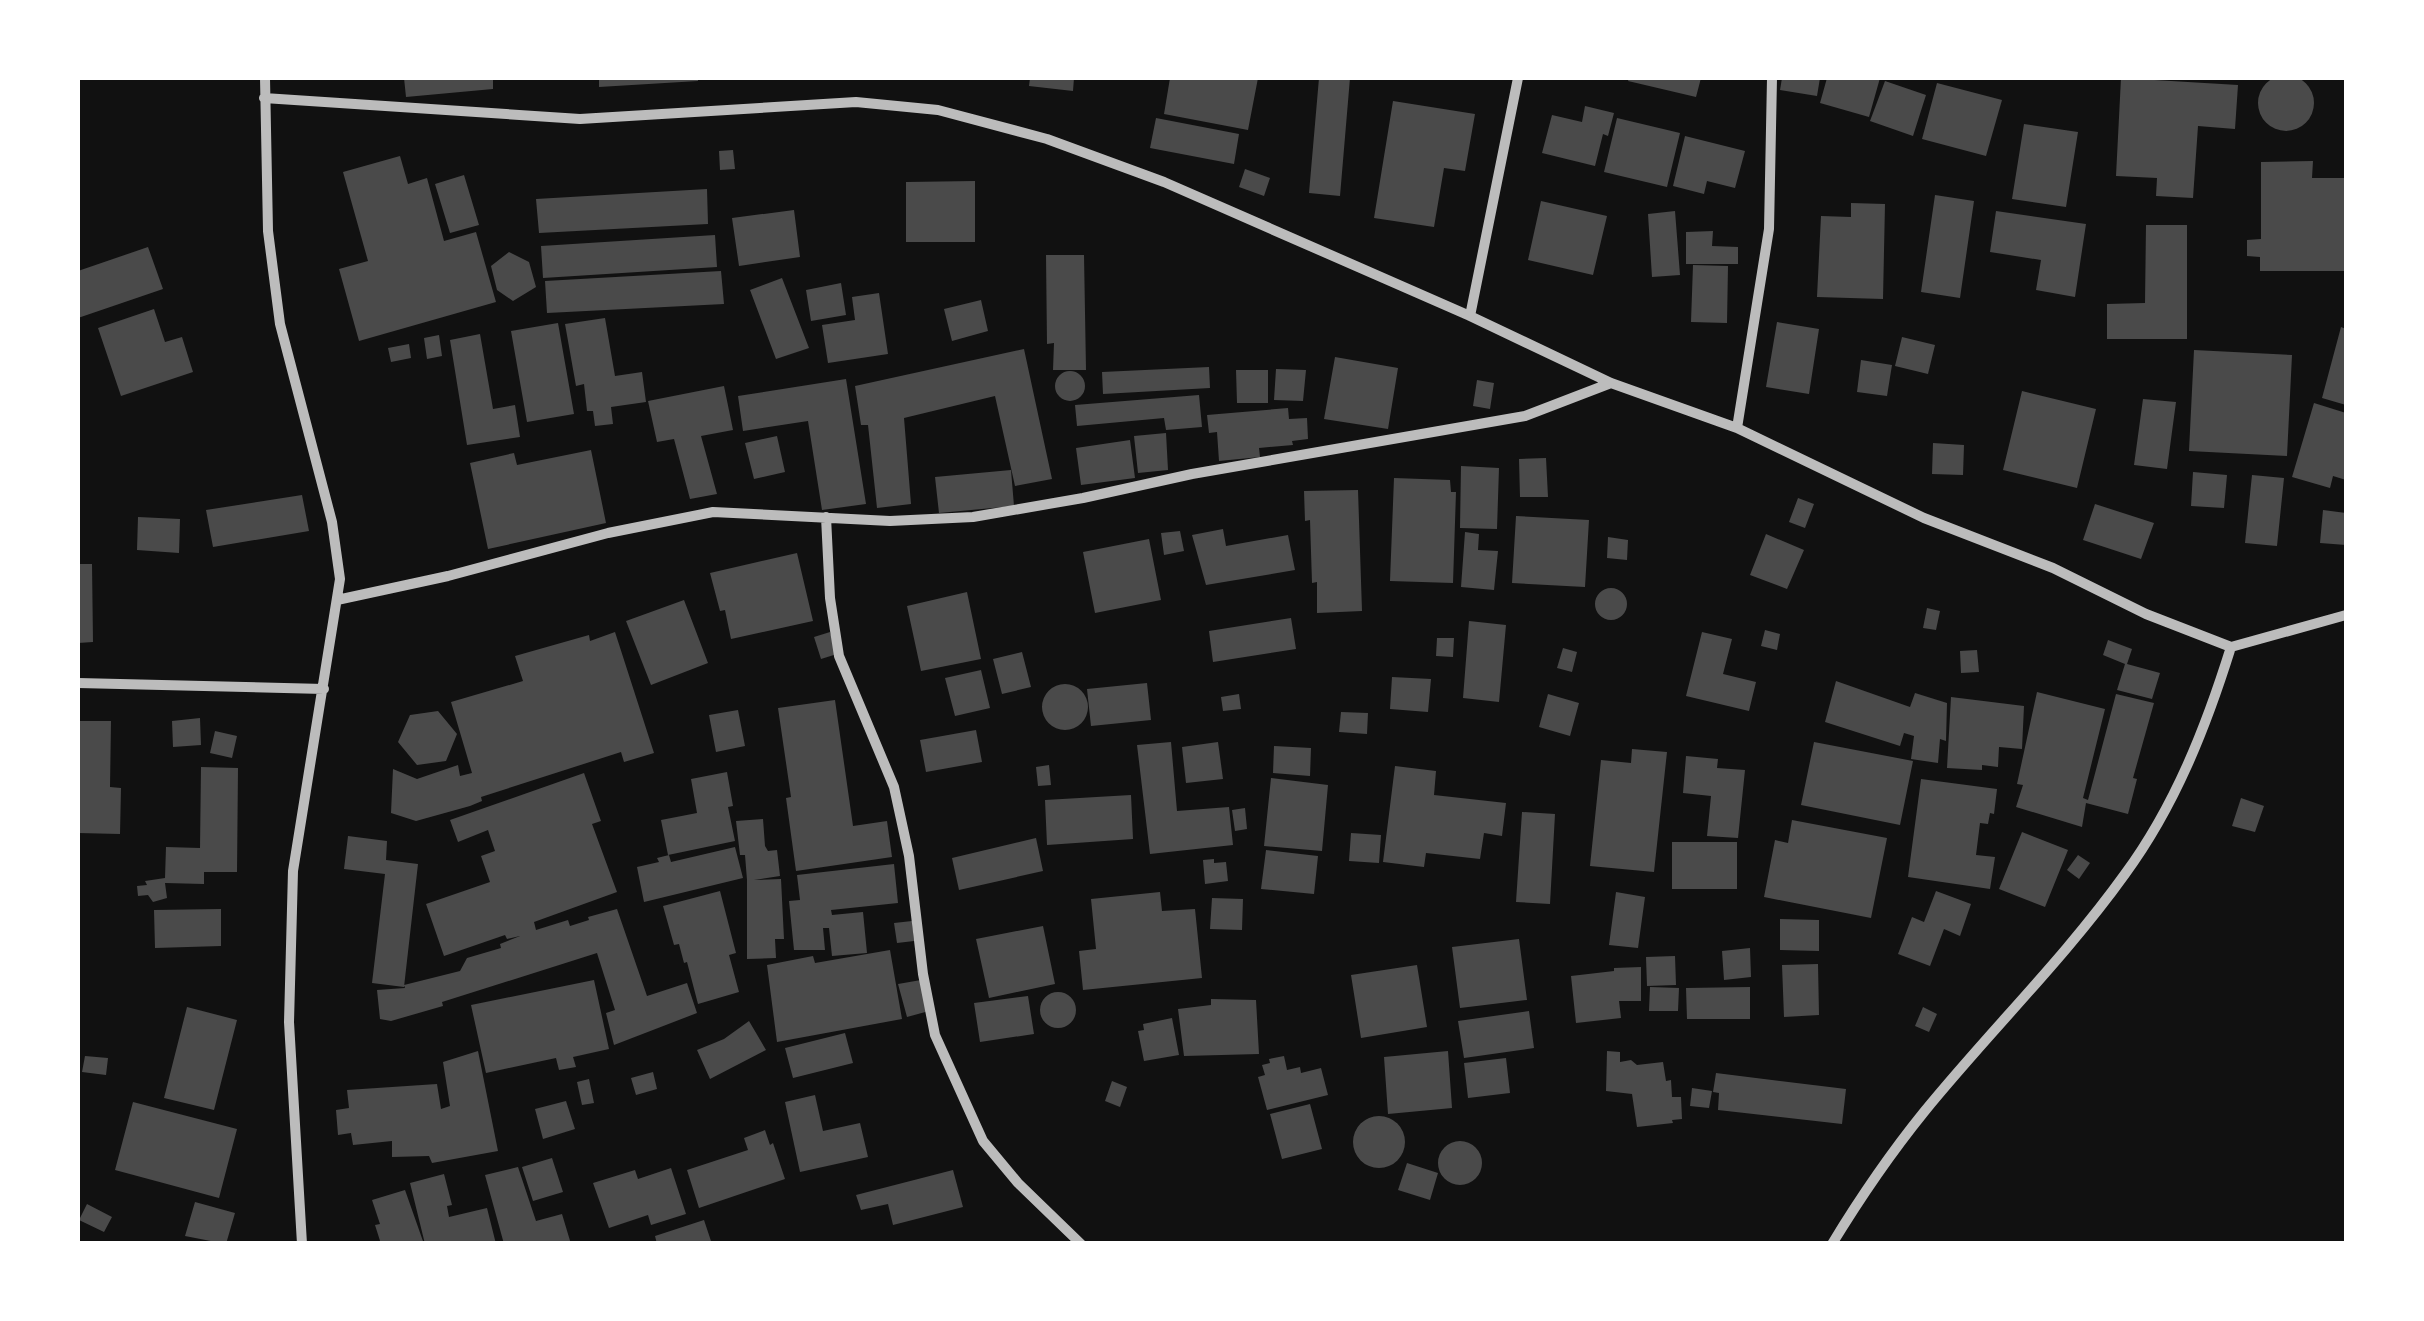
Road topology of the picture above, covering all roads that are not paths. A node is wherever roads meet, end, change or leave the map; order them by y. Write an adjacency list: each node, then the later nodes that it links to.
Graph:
1 (265, 78): 4 (street)
2 (1518, 78): 5 (street)
3 (1772, 78): 7 (street)
4 (264, 98): 5 (street); 9 (street)
5 (1470, 316): 6 (street)
6 (1611, 383): 7 (street); 8 (street)
7 (1736, 428): 11 (street)
8 (826, 517): 9 (street); 15 (street)
9 (337, 600): 13 (street)
10 (2346, 616): 11 (street)
11 (2231, 648): 16 (street)
12 (78, 683): 13 (street)
13 (324, 689): 14 (street)
14 (302, 1244)
15 (1081, 1244)
16 (1832, 1244)

